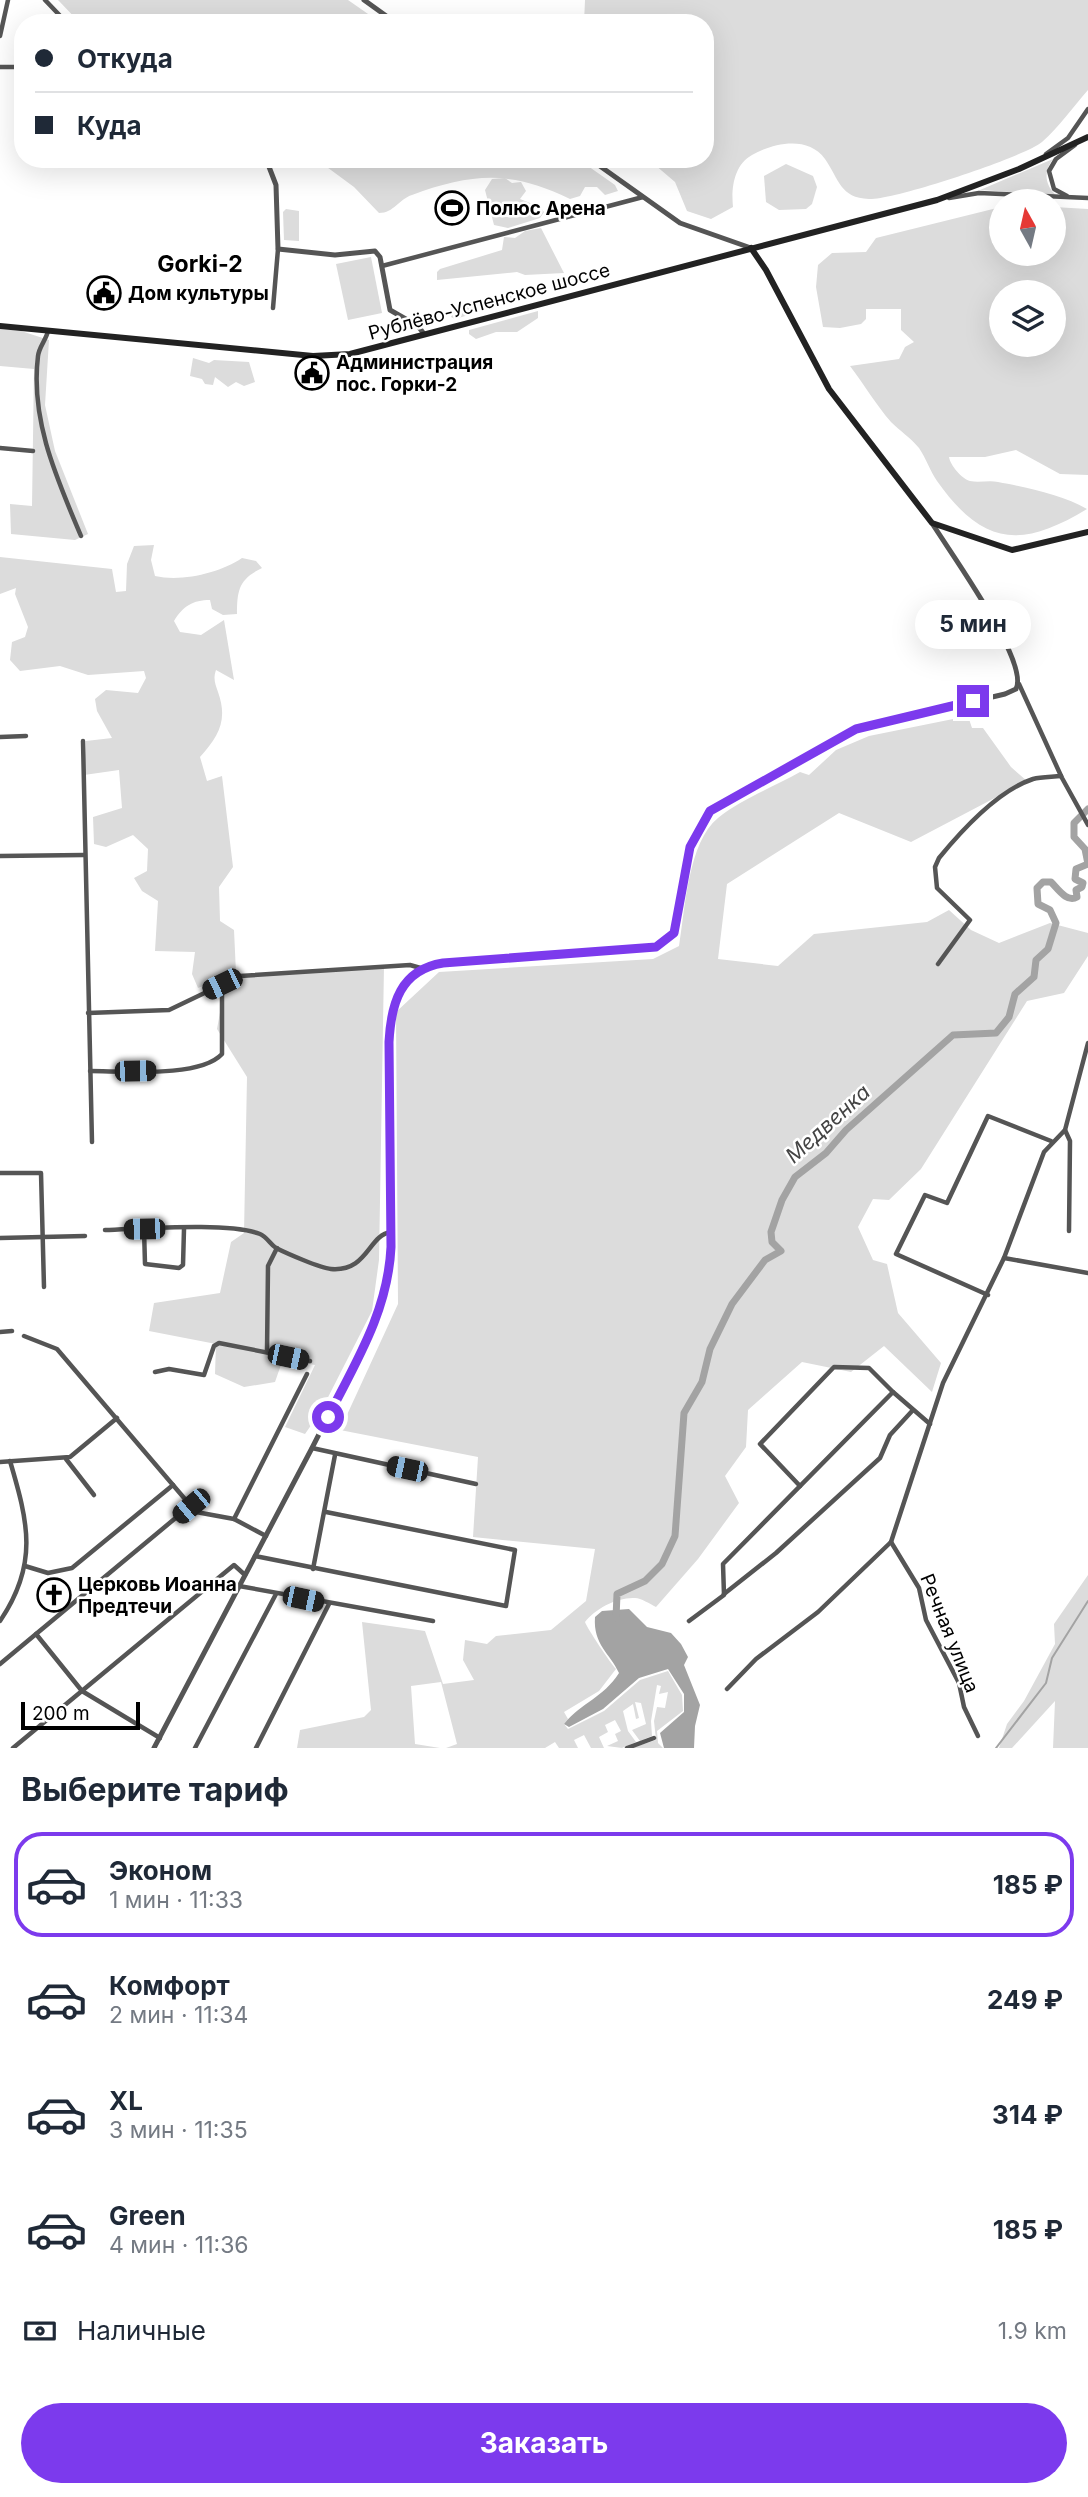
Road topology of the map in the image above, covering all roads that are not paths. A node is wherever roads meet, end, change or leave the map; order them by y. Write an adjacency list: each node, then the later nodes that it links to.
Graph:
1 (8, 0): 6 (street)
2 (45, 0): 4 (street)
3 (364, 0): 5 (street)
4 (58, 14)
5 (383, 14)
6 (0, 36)
7 (1088, 109): 11 (street)
8 (1085, 139): 11 (main road, Рублёво-Успенское шоссе); 13 (street)
9 (269, 168): 17 (street)
10 (603, 168): 12 (street)
11 (1019, 169): 15 (main road, Рублёво-Успенское шоссе)
12 (644, 197): 16 (street); 18 (street)
13 (1071, 197): 14 (street, Рублёво-Успенское шоссе); 15 (street, Рублёво-Успенское шоссе)
14 (1088, 198)
15 (937, 200): 16 (main road, Рублёво-Успенское шоссе)
16 (751, 248): 22 (main road, Рублёво-Успенское шоссе); 25 (main road)
17 (278, 249): 18 (street); 19 (street)
18 (382, 266): 22 (street)
19 (273, 307)
20 (0, 326): 21 (main road, Рублёво-Успенское шоссе)
21 (49, 330): 22 (main road, Рублёво-Успенское шоссе); 27 (street)
22 (425, 334)
23 (0, 448): 24 (street)
24 (33, 451)
25 (932, 523): 26 (main road); 28 (street)
26 (1088, 532)
27 (81, 536)
28 (1018, 684): 32 (street); 37 (street)
29 (26, 736): 30 (street)
30 (0, 737)
31 (83, 741): 34 (street)
32 (1061, 776): 33 (street); 36 (street)
33 (1086, 823)
34 (84, 855): 35 (street); 39 (street)
35 (0, 856)
36 (938, 964)
37 (424, 969): 38 (street); 50 (street)
38 (222, 984): 39 (street); 41 (street)
39 (88, 1013): 41 (street)
40 (1088, 1046): 42 (street)
41 (90, 1071): 44 (street)
42 (1065, 1130): 43 (street); 49 (street)
43 (1051, 1141): 55 (street); 58 (street)
44 (92, 1142)
45 (0, 1173): 52 (street)
46 (144, 1229): 47 (street); 47 (street); 48 (street)
47 (184, 1229): 54 (street)
48 (105, 1230)
49 (1069, 1231)
50 (391, 1232): 54 (street); 70 (street)
51 (85, 1236): 52 (street)
52 (43, 1237): 53 (street); 57 (street)
53 (0, 1238)
54 (277, 1248): 62 (street)
55 (1004, 1258): 56 (street); 58 (street)
56 (1088, 1273)
57 (44, 1287)
58 (988, 1295): 69 (street)
59 (12, 1331): 60 (street)
60 (0, 1332)
61 (24, 1336): 68 (street)
62 (267, 1352): 63 (street); 64 (street)
63 (310, 1361)
64 (155, 1371)
65 (307, 1374): 81 (street)
66 (893, 1392): 67 (street); 77 (street); 77 (street)
67 (914, 1410): 69 (street); 90 (street)
68 (117, 1418): 72 (street); 76 (street)
69 (930, 1424): 83 (street)
70 (312, 1448): 71 (street); 82 (street)
71 (335, 1455): 75 (street); 80 (street)
72 (66, 1459): 73 (street); 78 (street)
73 (10, 1461): 74 (street); 85 (street)
74 (0, 1462)
75 (476, 1483)
76 (173, 1485): 79 (street); 85 (street)
77 (800, 1486): 90 (street)
78 (94, 1496)
79 (191, 1506): 81 (street); 95 (street)
80 (326, 1512): 86 (street); 86 (street)
81 (234, 1519): 82 (street)
82 (266, 1535): 84 (street)
83 (891, 1542): 97 (street); 99 (street, Речная улица)
84 (255, 1556): 86 (street); 87 (street)
85 (25, 1566): 92 (street)
86 (313, 1569)
87 (245, 1575): 88 (street); 98 (street)
88 (239, 1586): 89 (street); 100 (street)
89 (276, 1594): 91 (street); 104 (street)
90 (724, 1595): 93 (street)
91 (329, 1604): 94 (street); 105 (street)
92 (0, 1620)
93 (689, 1620)
94 (433, 1621)
95 (36, 1634): 96 (street); 98 (street)
96 (0, 1664)
97 (727, 1689)
98 (82, 1691): 100 (street); 102 (street)
99 (978, 1736)
100 (160, 1738): 103 (street)
101 (654, 1738): 106 (street)
102 (13, 1748)
103 (154, 1748)
104 (195, 1748)
105 (256, 1748)
106 (627, 1748)

